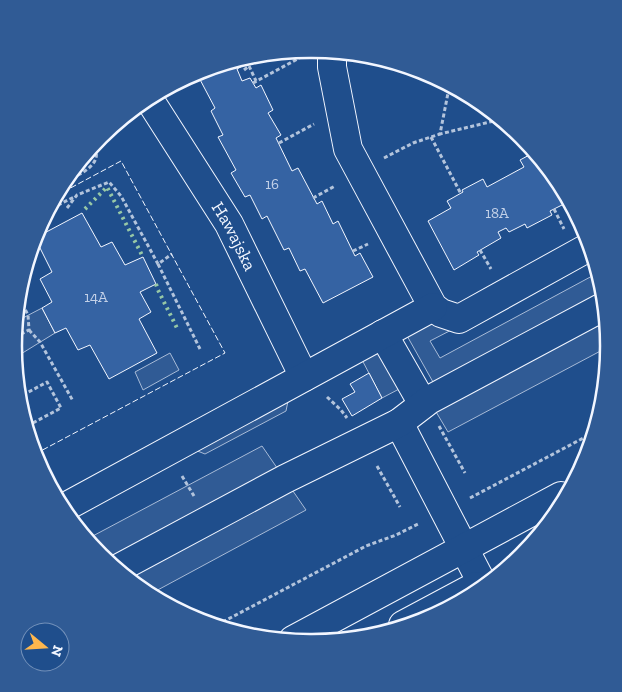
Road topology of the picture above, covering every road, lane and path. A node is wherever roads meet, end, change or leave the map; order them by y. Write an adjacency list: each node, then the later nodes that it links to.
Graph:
1 (309, 58): 3 (path)
2 (324, 58): 12 (street)
3 (244, 70)
4 (448, 92): 8 (path)
5 (153, 105): 28 (street, Hawajska)
6 (492, 121): 8 (path)
7 (307, 128): 10 (path)
8 (440, 134): 9 (path)
9 (431, 137): 12 (path); 14 (path)
10 (279, 143)
11 (97, 153): 13 (path)
12 (360, 171): 21 (street)
13 (79, 175)
14 (461, 194)
15 (77, 195): 16 (path); 17 (path); 20 (path)
16 (60, 204)
17 (67, 208)
18 (583, 250): 21 (street)
19 (172, 254): 20 (path)
20 (158, 264): 27 (path)
21 (433, 306): 26 (street)
22 (25, 309): 24 (path)
23 (597, 310): 31 (street)
24 (29, 330): 25 (path); 30 (path)
25 (23, 333)
26 (384, 334): 28 (street); 31 (street)
27 (200, 349)
28 (304, 377): 38 (street)
29 (27, 394): 32 (path)
30 (73, 401)
31 (424, 403): 33 (street); 35 (path)
32 (33, 423)
33 (399, 423): 40 (street); 41 (street)
34 (585, 437): 37 (path)
35 (465, 473)
36 (555, 499): 40 (street)
37 (464, 501)
38 (70, 504)
39 (424, 521): 43 (path)
40 (464, 548): 42 (street); 44 (street)
41 (124, 565)
42 (481, 579)
43 (223, 621)
44 (304, 634)

